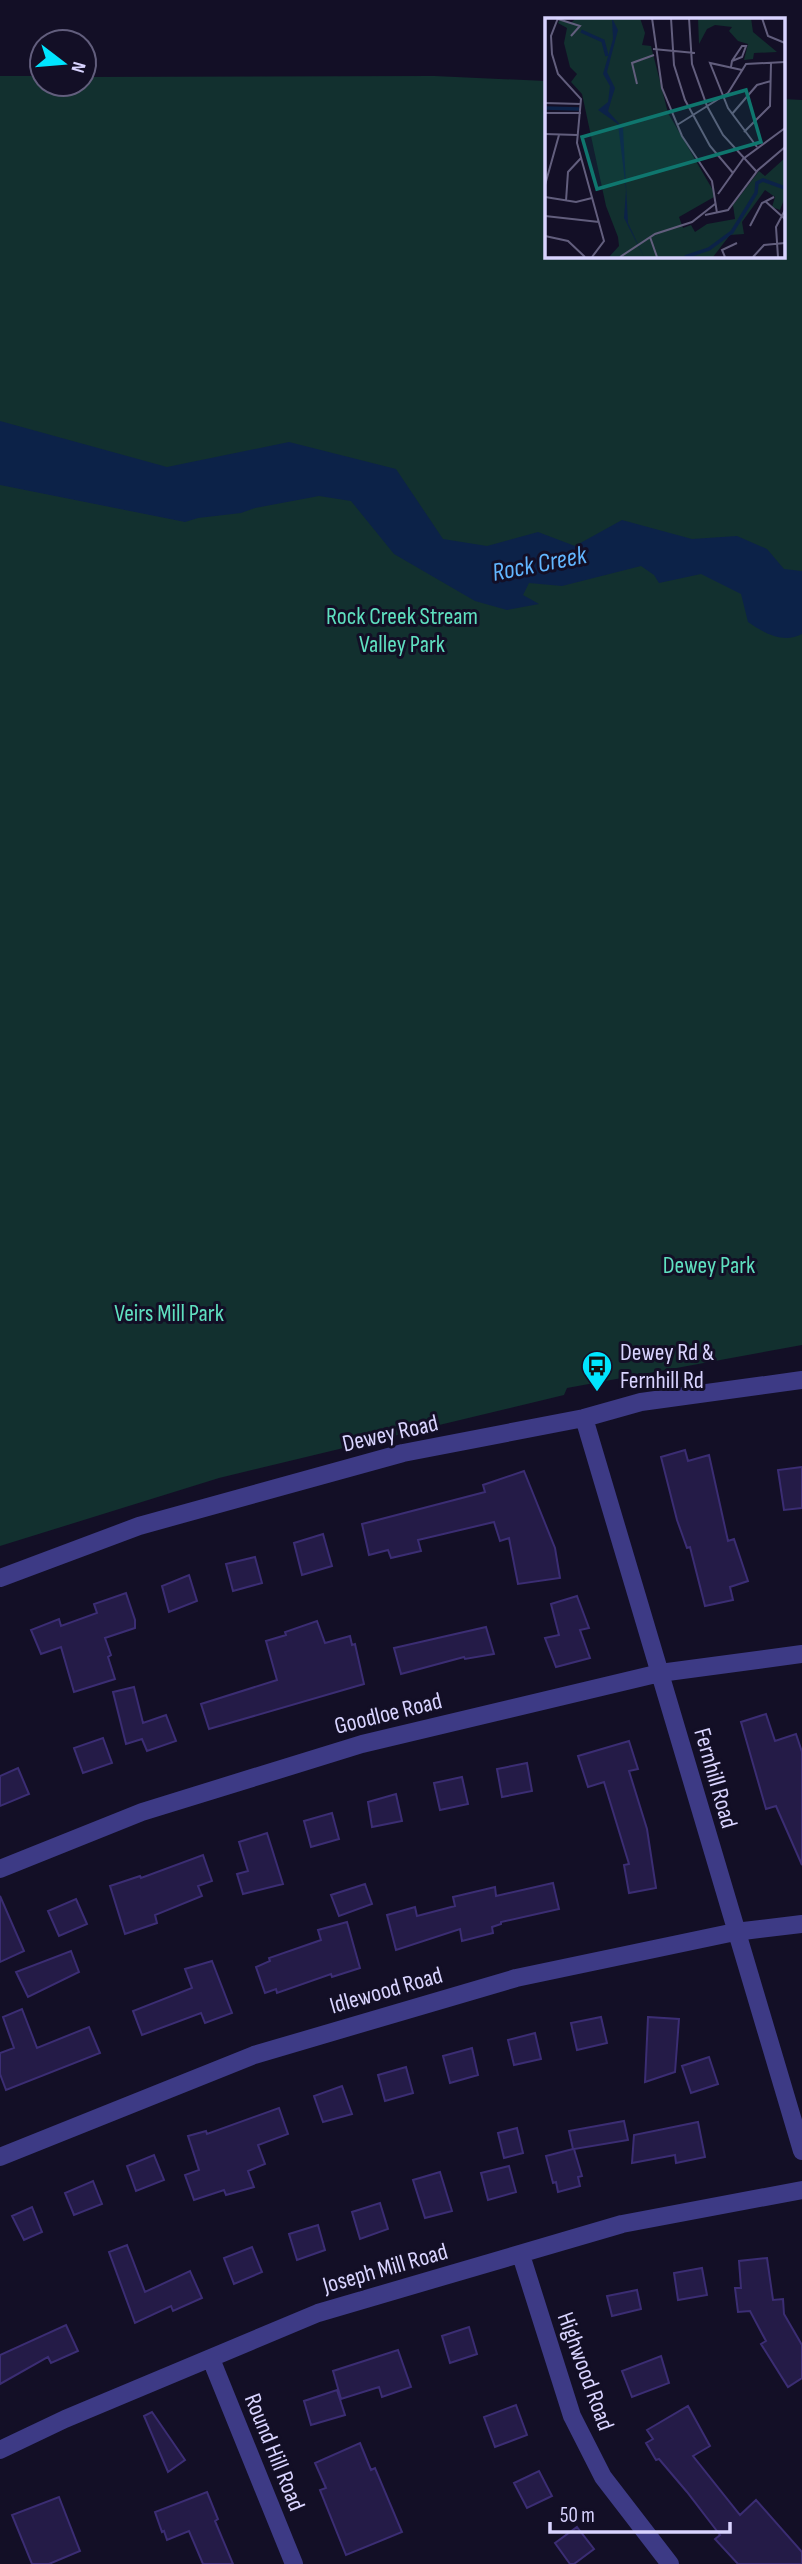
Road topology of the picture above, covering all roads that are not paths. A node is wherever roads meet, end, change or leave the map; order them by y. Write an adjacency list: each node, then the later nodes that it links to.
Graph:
1 (802, 1380): 2 (street, Dewey Road)
2 (584, 1418): 3 (street, Dewey Road); 5 (street, Fernhill Road)
3 (0, 1578)
4 (802, 1654): 5 (street, Goodloe Road)
5 (660, 1673): 6 (street, Goodloe Road); 8 (street, Fernhill Road)
6 (0, 1869)
7 (802, 1924): 8 (street, Idlewood Road)
8 (736, 1933): 9 (street, Fernhill Road); 10 (street, Idlewood Road)
9 (802, 2151)
10 (0, 2157)
11 (802, 2190): 12 (street, Joseph Mill Road)
12 (521, 2255): 13 (street, Joseph Mill Road); 16 (street, Highwood Road)
13 (211, 2359): 14 (street, Joseph Mill Road); 15 (street, Round Hill Road)
14 (0, 2450)
15 (294, 2564)
16 (670, 2564)

